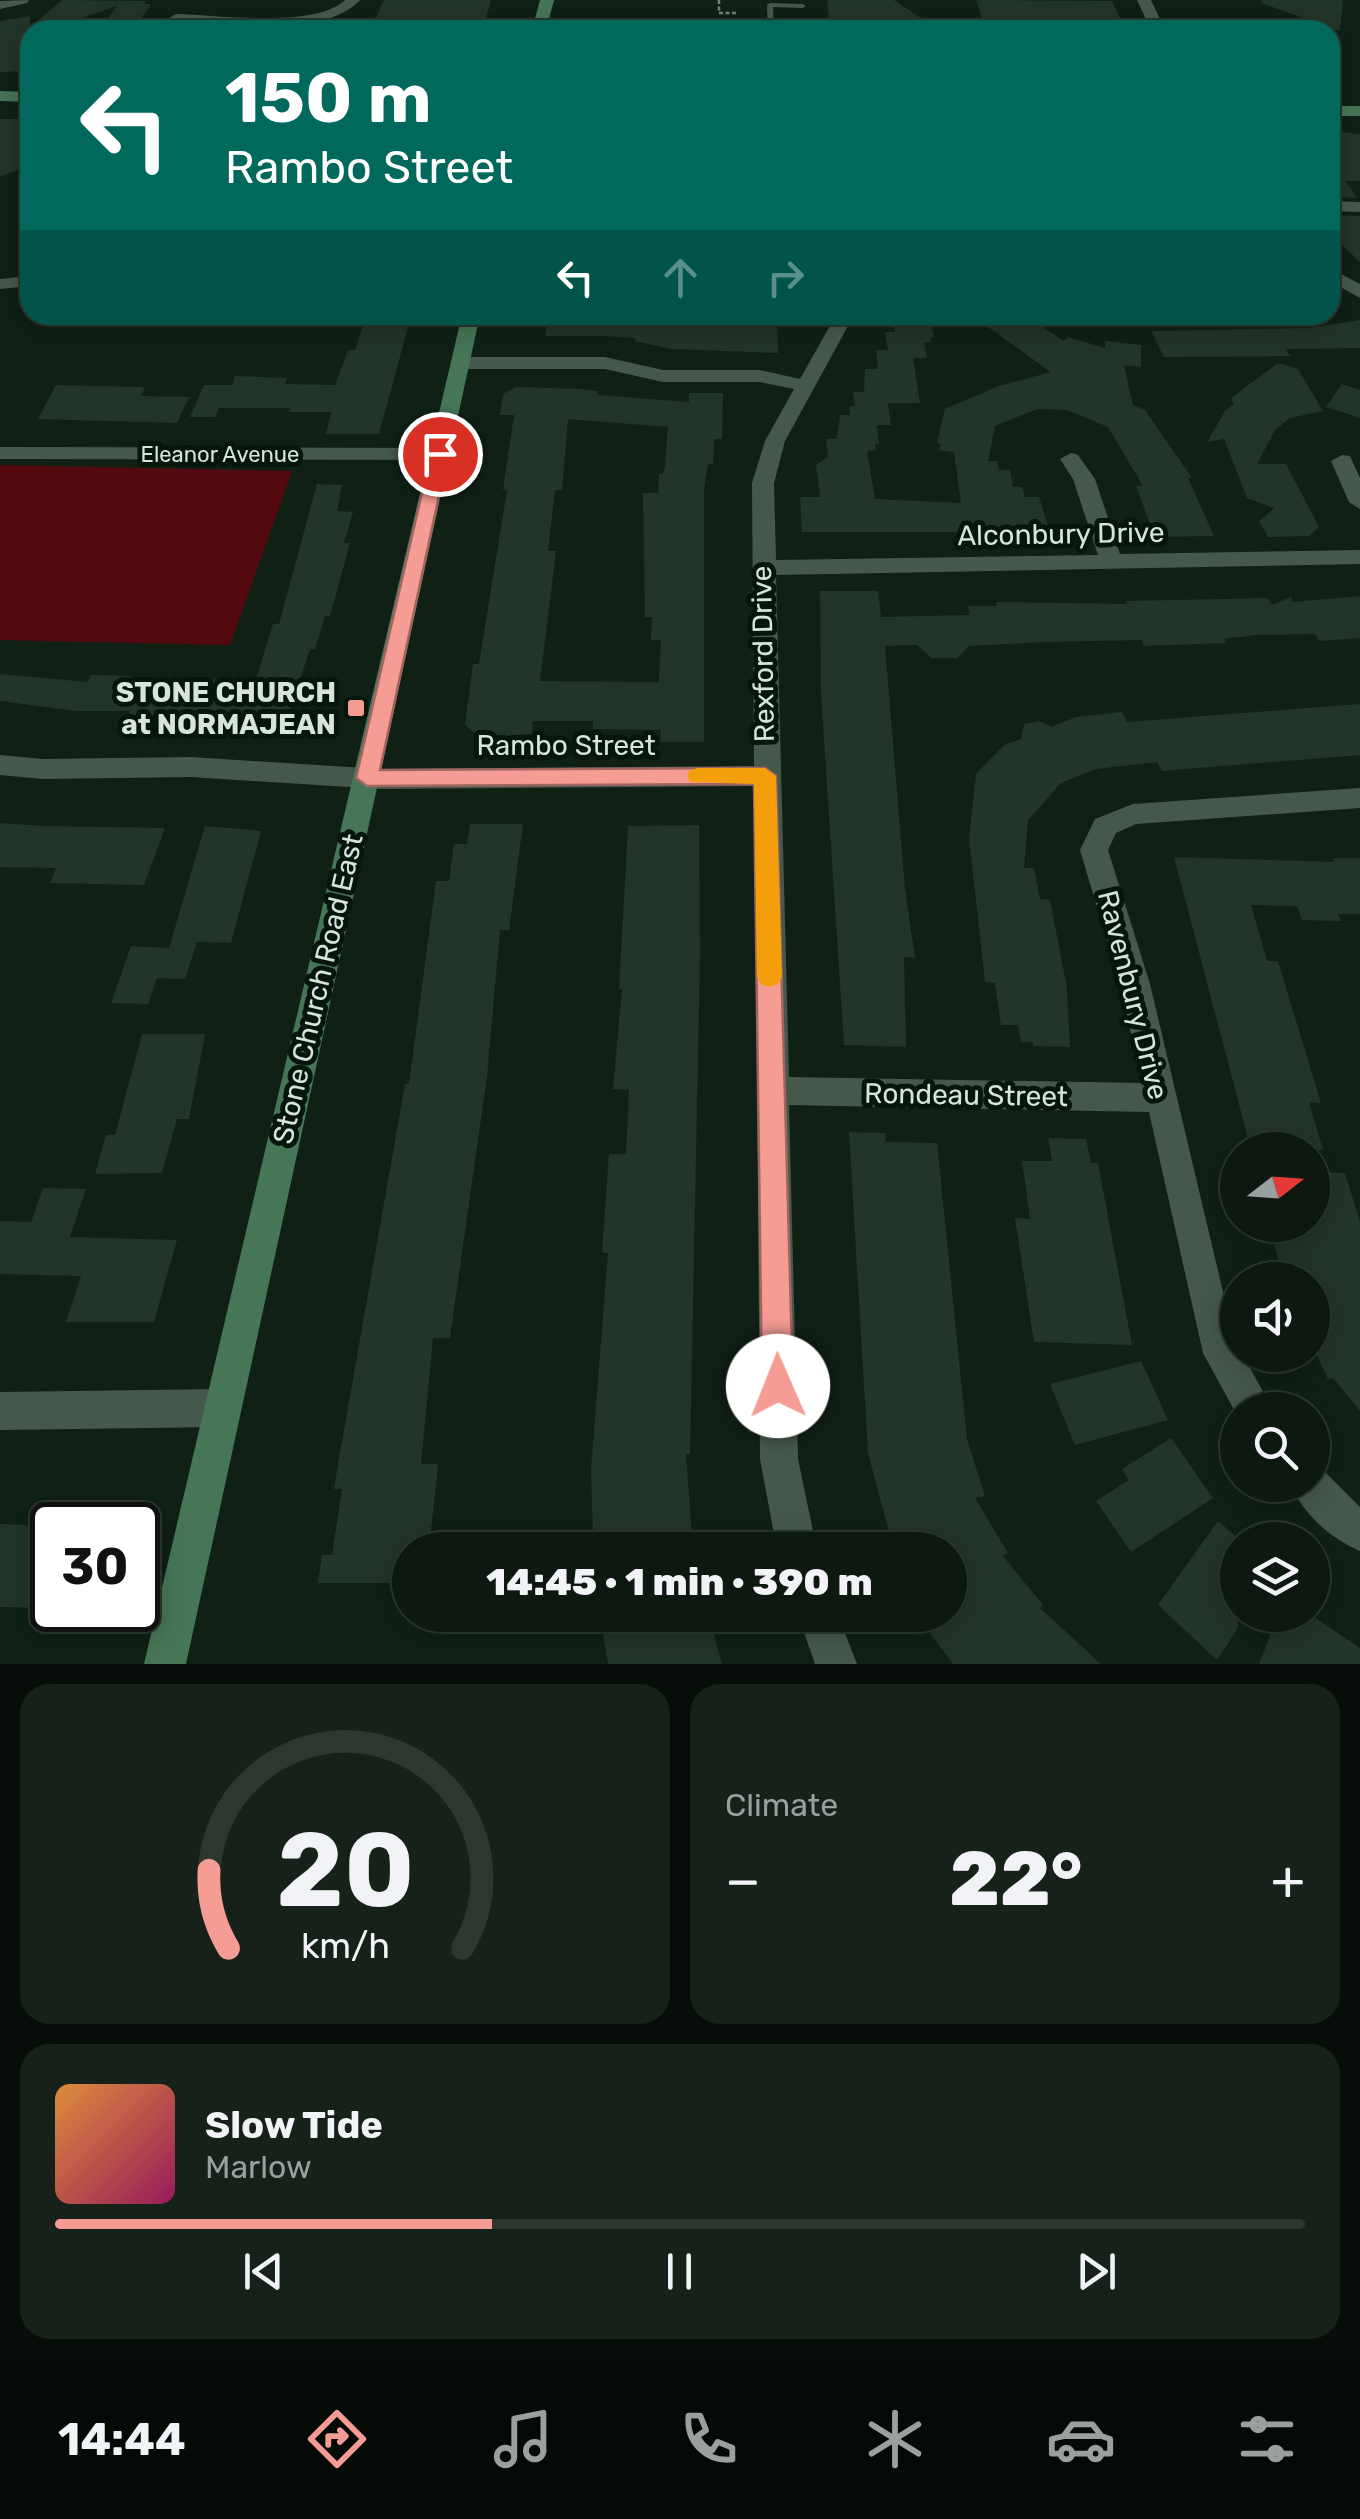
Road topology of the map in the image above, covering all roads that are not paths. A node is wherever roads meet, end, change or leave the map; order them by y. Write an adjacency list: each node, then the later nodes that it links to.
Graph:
1 (22, 0): 3 (street)
2 (353, 0): 5 (street)
3 (0, 5)
4 (803, 6): 6 (lane)
5 (310, 20)
6 (771, 20)
7 (469, 325): 9 (main road, Stone Church Road East)
8 (840, 325): 10 (street, Rexford Drive)
9 (460, 363): 10 (street); 12 (main road, Stone Church Road East)
10 (806, 386): 18 (street, Rexford Drive)
11 (0, 453): 12 (street, Eleanor Avenue)
12 (440, 454): 21 (main road, Stone Church Road East)
13 (1071, 459): 17 (street)
14 (1342, 461): 15 (street)
15 (1360, 502)
16 (1360, 556): 17 (street, Alconbury Drive)
17 (1112, 563): 18 (street, Alconbury Drive)
18 (762, 568): 20 (street, Rexford Drive)
19 (0, 764): 21 (street, Rambo Street)
20 (765, 776): 21 (street, Rambo Street); 23 (street, Rexford Drive)
21 (367, 778): 26 (main road, Stone Church Road East)
22 (1360, 798): 24 (street, Ravenbury Drive)
23 (772, 1091): 24 (street, Rondeau Street); 30 (street, Rexford Drive)
24 (1160, 1098): 25 (street, Ravenbury Drive)
25 (1243, 1392)
26 (221, 1408): 27 (street); 32 (main road, Stone Church Road East)
27 (0, 1411)
28 (1325, 1502): 29 (street)
29 (1360, 1531)
30 (793, 1532)
31 (824, 1632): 33 (street)
32 (165, 1664)
33 (836, 1664)

